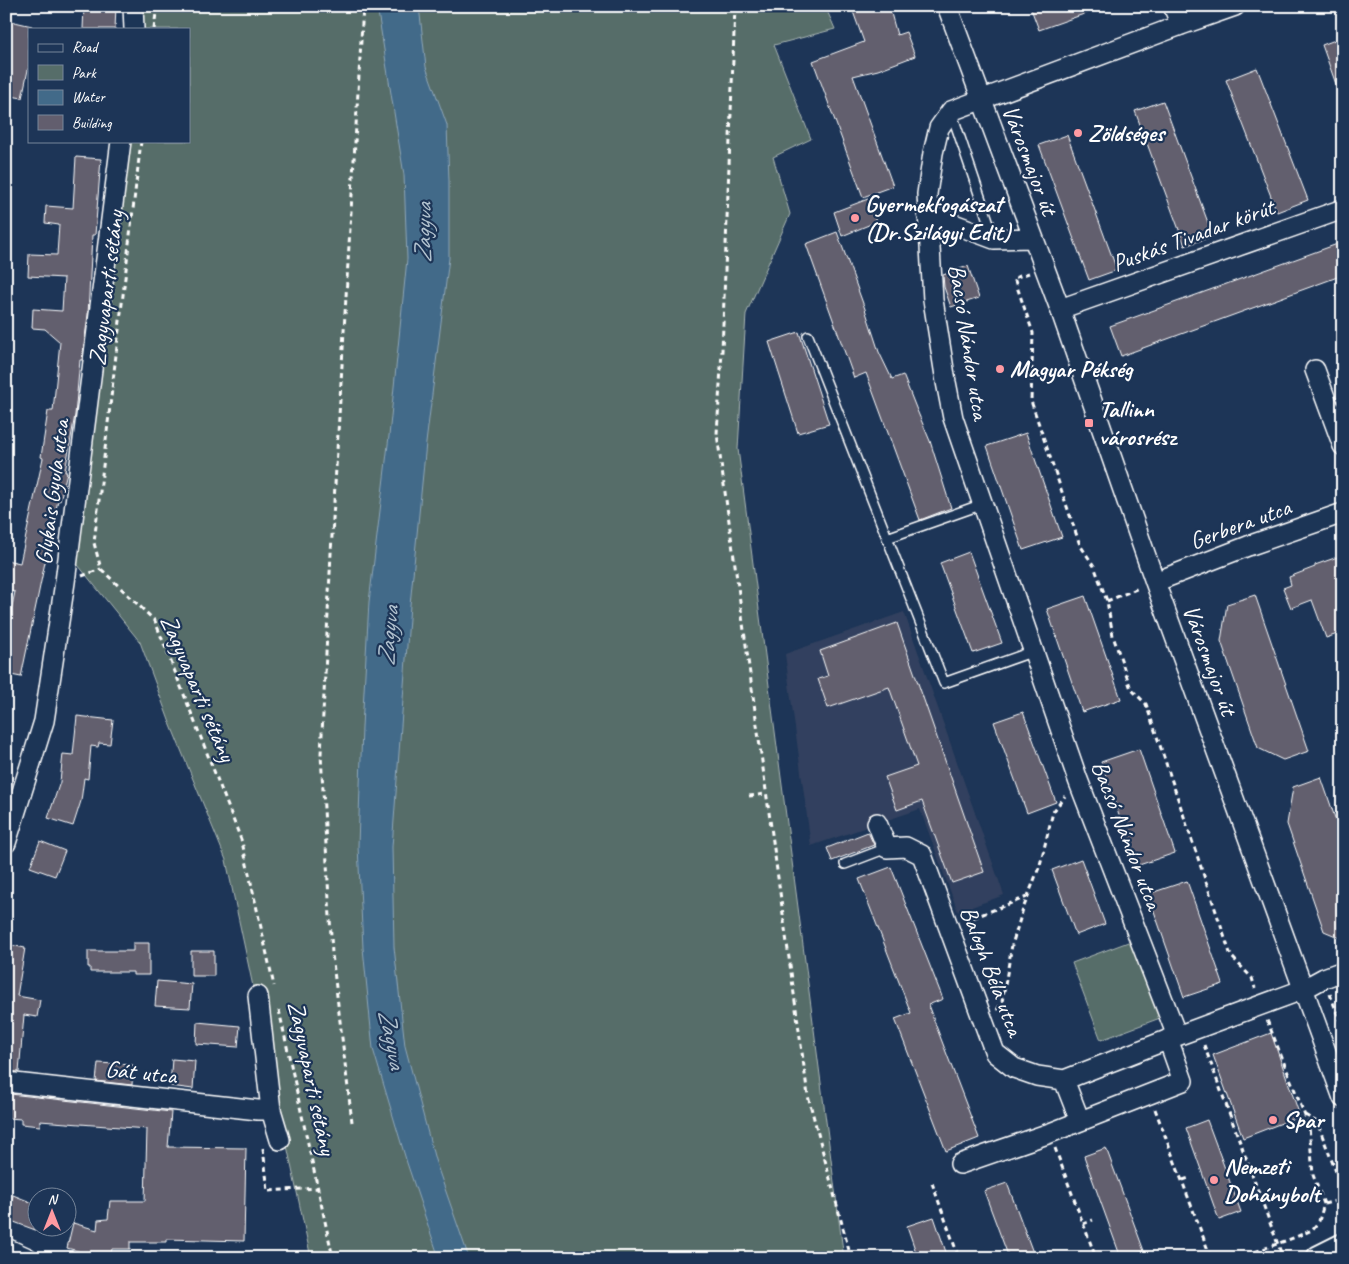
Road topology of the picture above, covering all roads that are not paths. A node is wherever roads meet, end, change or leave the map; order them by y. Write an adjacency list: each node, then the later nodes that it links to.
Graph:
1 (133, 6): 6 (street)
2 (947, 6): 7 (street, Városmajor út)
3 (1173, 6): 5 (street)
4 (1235, 6): 5 (street)
5 (1180, 25): 7 (street)
6 (134, 28)
7 (981, 99): 8 (street, Városmajor út); 12 (street, Városmajor út)
8 (951, 111): 11 (street); 13 (lane)
9 (121, 142): 24 (street, Glykais Gyula utca)
10 (1343, 209): 14 (street, Puskás Tivadar körút)
11 (927, 214): 13 (street, Városmajor út); 18 (street, Bacsó Nándor utca)
12 (1033, 238): 13 (street, Városmajor út); 14 (street, Városmajor út)
13 (994, 239)
14 (1060, 309): 21 (street, Városmajor út)
15 (808, 336): 20 (lane)
16 (1315, 370): 17 (street)
17 (1343, 446)
18 (983, 504): 20 (lane); 22 (street, Bacsó Nándor utca)
19 (1343, 513): 21 (street, Gerbera utca)
20 (887, 538): 22 (lane)
21 (1155, 582): 28 (street, Városmajor út)
22 (1034, 651): 30 (street, Bacsó Nándor utca)
23 (877, 823): 25 (street)
24 (6, 843)
25 (887, 848): 26 (lane); 31 (street, Balogh Béla utca)
26 (845, 864)
27 (1343, 971): 28 (street, Balogh Béla utca)
28 (1302, 990): 30 (street, Balogh Béla utca); 33 (street, Városmajor út)
29 (266, 991): 34 (street)
30 (1172, 1038): 31 (street, Balogh Béla utca); 35 (street, Bacsó Nándor utca)
31 (1064, 1080): 35 (street)
32 (6, 1082): 34 (street, Gát utca)
33 (1343, 1098)
34 (271, 1110): 36 (street)
35 (1080, 1121): 37 (street)
36 (280, 1140)
37 (960, 1164)
38 (1343, 1246): 41 (street)
39 (6, 1248): 40 (street)
40 (28, 1258)
41 (1319, 1258)

